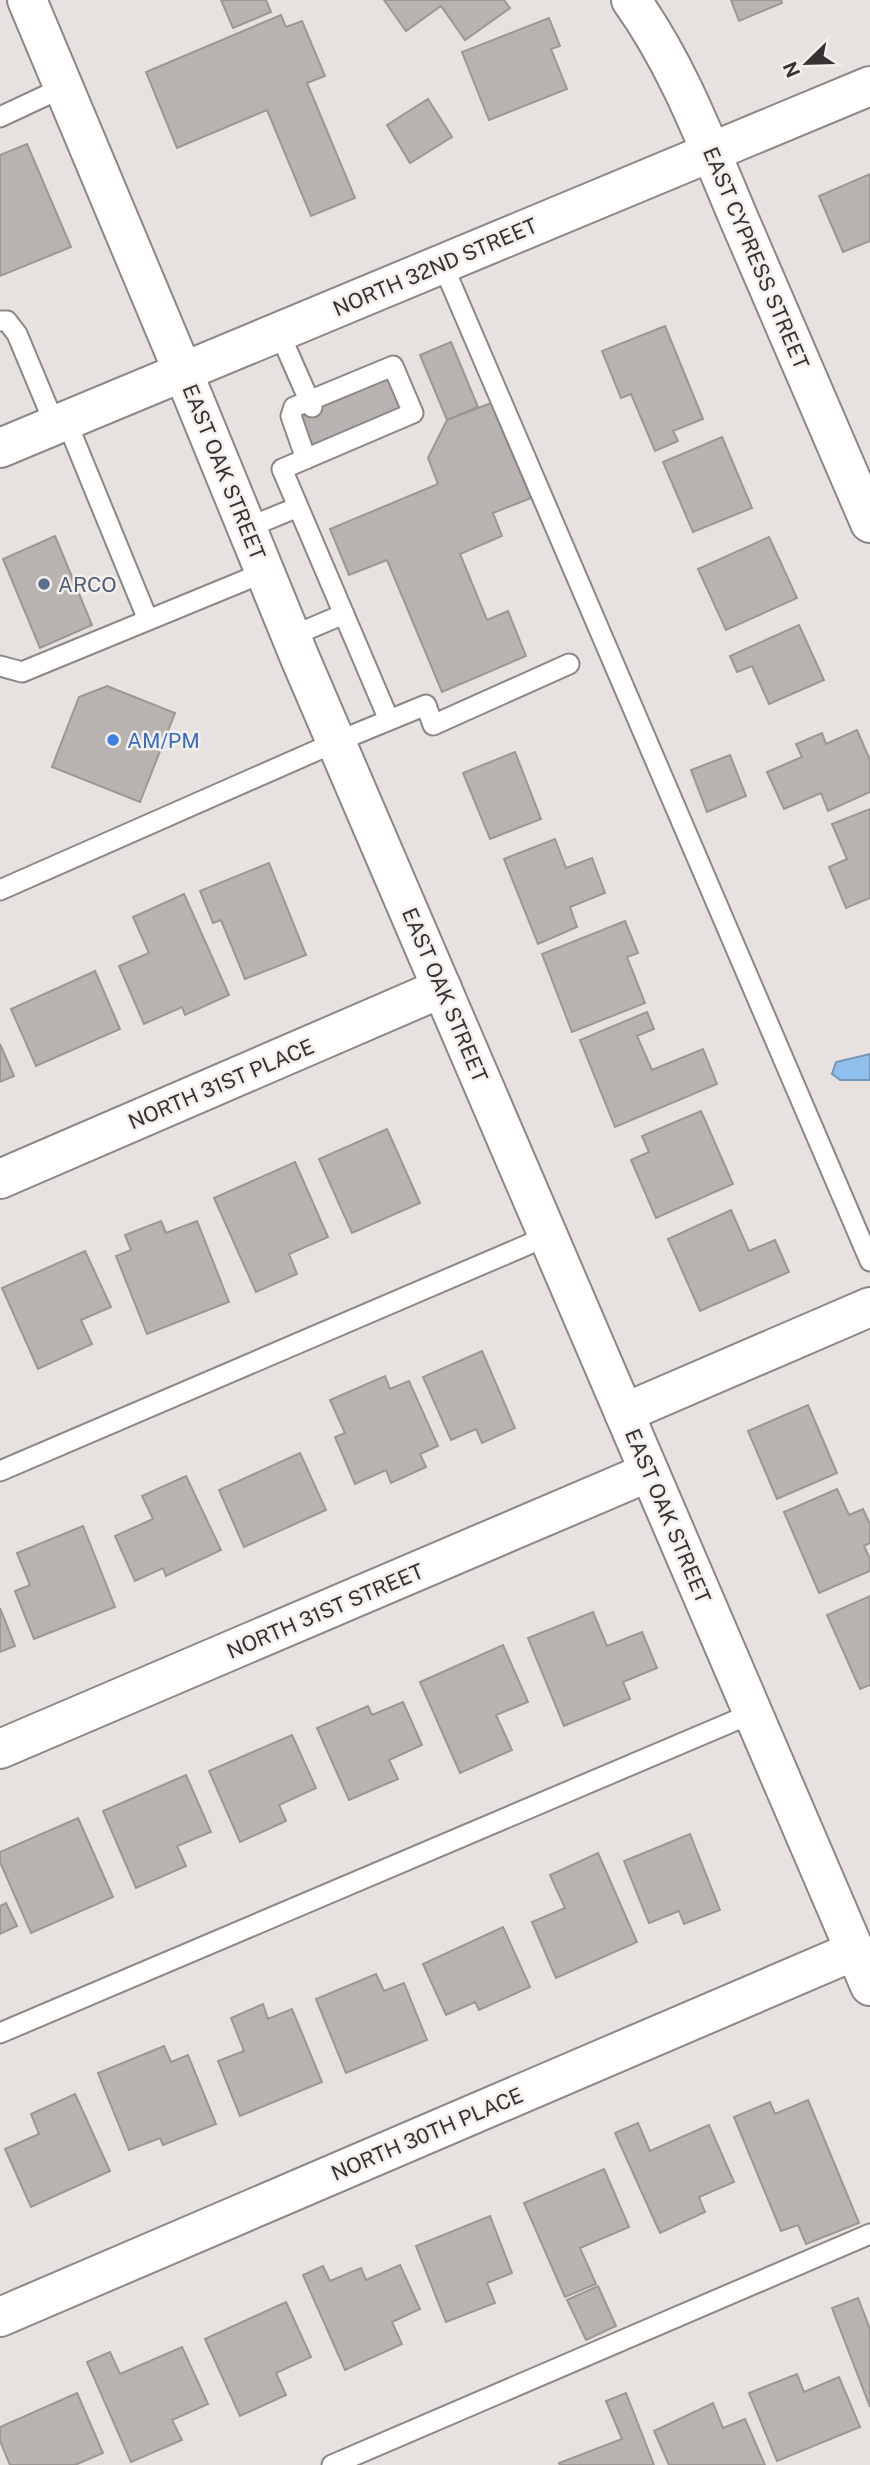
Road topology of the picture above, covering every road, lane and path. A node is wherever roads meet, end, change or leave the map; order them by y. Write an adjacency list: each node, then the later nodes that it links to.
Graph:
1 (27, 0): 4 (street, EAST OAK STREET)
2 (631, 0): 6 (street, EAST CYPRESS STREET)
3 (870, 86): 6 (street, NORTH 32ND STREET)
4 (64, 87): 5 (lane); 10 (street, EAST OAK STREET)
5 (0, 117)
6 (712, 153): 7 (street, NORTH 32ND STREET); 16 (street, EAST CYPRESS STREET)
7 (442, 263): 9 (street, NORTH 32ND STREET); 30 (lane)
8 (0, 321): 12 (lane)
9 (279, 332): 10 (street, NORTH 32ND STREET); 11 (lane)
10 (183, 372): 12 (street, NORTH 32ND STREET); 17 (street, EAST OAK STREET)
11 (310, 404): 14 (lane); 14 (lane)
12 (60, 423): 13 (street, NORTH 32ND STREET); 20 (lane)
13 (0, 447)
14 (306, 459): 15 (lane)
15 (298, 507): 17 (lane); 19 (lane)
16 (870, 523)
17 (247, 528): 18 (street, EAST OAK STREET)
18 (265, 572): 20 (lane); 21 (street, EAST OAK STREET)
19 (344, 614): 21 (lane); 24 (lane)
20 (148, 620): 23 (lane)
21 (292, 636): 25 (street, EAST OAK STREET)
22 (569, 664): 24 (lane)
23 (0, 666)
24 (389, 720): 25 (lane)
25 (336, 741): 26 (lane); 27 (street, EAST OAK STREET)
26 (0, 890)
27 (442, 988): 28 (street, NORTH 31ST PLACE); 29 (street, EAST OAK STREET)
28 (0, 1179)
29 (548, 1236): 32 (street, EAST OAK STREET); 33 (lane)
30 (870, 1261)
31 (870, 1307): 32 (street)
32 (624, 1413): 34 (street, EAST OAK STREET)
33 (0, 1471)
34 (649, 1472): 35 (street, EAST OAK STREET); 36 (street, NORTH 31ST STREET)
35 (753, 1713): 37 (street, EAST OAK STREET); 39 (lane)
36 (0, 1749)
37 (854, 1951): 38 (street, EAST OAK STREET); 41 (street, NORTH 30TH PLACE)
38 (870, 1986)
39 (0, 2033)
40 (870, 2234): 42 (lane)
41 (0, 2317)
42 (332, 2465)

